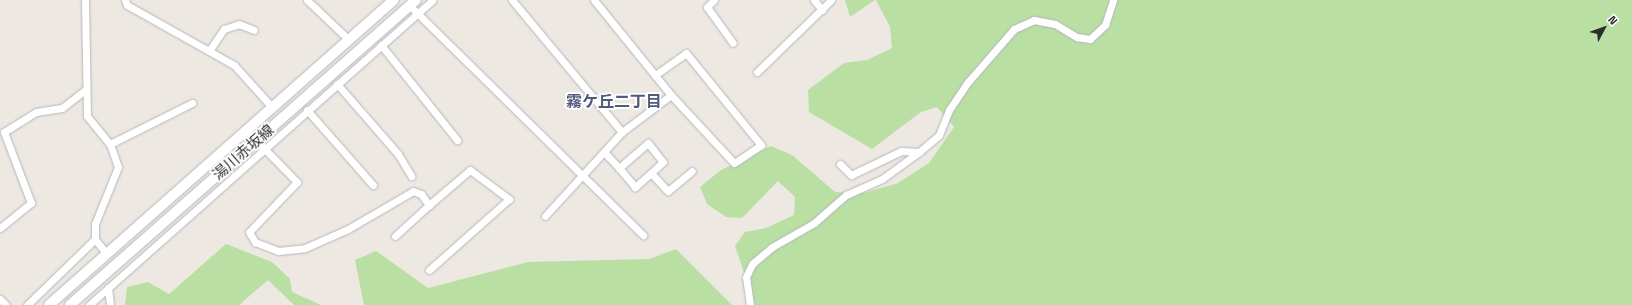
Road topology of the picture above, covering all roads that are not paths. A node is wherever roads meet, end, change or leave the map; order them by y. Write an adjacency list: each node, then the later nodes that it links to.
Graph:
1 (85, 0): 23 (street)
2 (125, 0): 19 (street)
3 (307, 0): 16 (street)
4 (394, 0): 16 (main road, 湯川赤坂線)
5 (432, 0): 14 (street)
6 (512, 0): 29 (street)
7 (594, 0): 21 (street)
8 (714, 0): 17 (street)
9 (814, 0): 13 (street)
10 (831, 0): 13 (street)
11 (1113, 0): 33 (street)
12 (413, 3): 14 (street); 32 (main road, 湯川赤坂線)
13 (822, 10): 20 (street)
14 (418, 14): 18 (street); 40 (street)
15 (254, 30): 19 (street)
16 (348, 39): 26 (main road, 湯川赤坂線)
17 (733, 43)
18 (382, 46): 22 (street); 30 (street)
19 (209, 52): 26 (street)
20 (757, 72)
21 (655, 75): 24 (street); 24 (street)
22 (337, 84): 27 (street); 39 (street)
23 (84, 91): 31 (street); 44 (street)
24 (672, 95): 29 (street)
25 (192, 103): 31 (street)
26 (271, 106): 28 (main road, 湯川赤坂線)
27 (307, 110): 32 (street); 41 (street)
28 (246, 130): 32 (street); 48 (main road, 湯川赤坂線)
29 (622, 132): 34 (street)
30 (457, 140)
31 (110, 144): 47 (street)
32 (261, 144): 42 (street); 50 (street); 55 (main road, 湯川赤坂線)
33 (919, 152): 35 (street); 58 (street)
34 (605, 153): 36 (street); 40 (street)
35 (840, 164)
36 (619, 168): 38 (street); 38 (street)
37 (692, 171): 38 (street)
38 (651, 173)
39 (411, 176)
40 (582, 177): 43 (street); 45 (street)
41 (373, 185)
42 (429, 205): 46 (street); 49 (street)
43 (545, 216)
44 (0, 228)
45 (643, 235)
46 (395, 236)
47 (95, 239): 48 (street); 53 (street)
48 (105, 252): 54 (main road, 湯川赤坂線)
49 (429, 270)
50 (108, 288): 56 (street); 57 (street)
51 (0, 299): 52 (street)
52 (6, 305)
53 (27, 305)
54 (49, 305)
55 (70, 305)
56 (89, 305)
57 (110, 305)
58 (750, 305)

